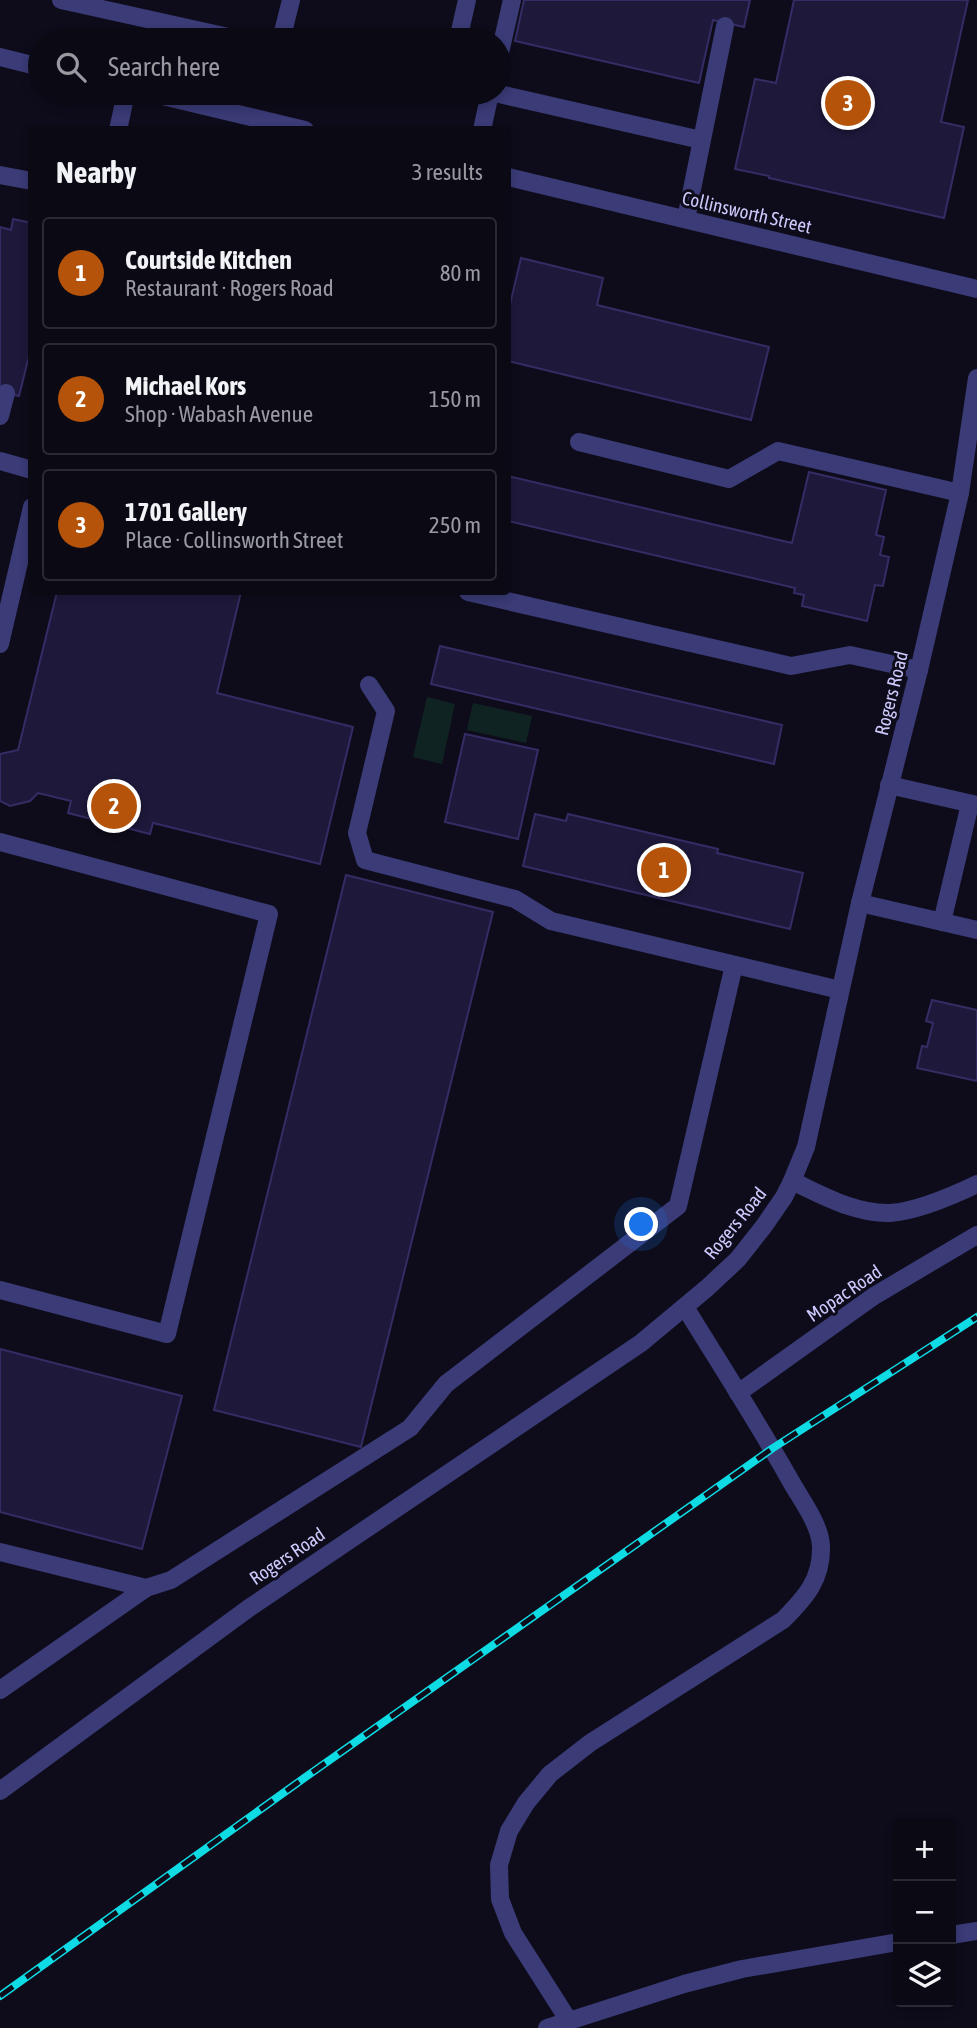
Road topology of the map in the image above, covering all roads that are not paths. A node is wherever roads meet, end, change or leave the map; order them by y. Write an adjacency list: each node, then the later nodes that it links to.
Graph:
1 (61, 0): 6 (street)
2 (291, 0): 7 (street)
3 (467, 0): 8 (street)
4 (512, 0): 9 (street)
5 (726, 26): 19 (street)
6 (188, 28)
7 (284, 28)
8 (461, 28)
9 (506, 28)
10 (0, 57): 11 (street)
11 (28, 64)
12 (511, 97): 19 (street)
13 (123, 105): 16 (street)
14 (195, 105): 17 (street)
15 (489, 105): 18 (street)
16 (119, 126)
17 (275, 126)
18 (483, 126)
19 (701, 140): 23 (street)
20 (0, 174): 22 (street)
21 (511, 178): 23 (street, Collinsworth Street)
22 (28, 180)
23 (686, 219): 24 (street, Collinsworth Street)
24 (977, 289)
25 (977, 378): 31 (street, Rogers Road)
26 (6, 393): 27 (street)
27 (0, 416)
28 (579, 442): 31 (street)
29 (0, 461): 30 (street)
30 (28, 469)
31 (960, 493): 35 (street, Rogers Road)
32 (28, 524): 34 (street)
33 (481, 595): 35 (street)
34 (0, 644)
35 (919, 670): 37 (street, Rogers Road)
36 (369, 685): 43 (street)
37 (889, 785): 38 (street); 40 (street, Rogers Road)
38 (974, 805): 41 (street)
39 (0, 842): 48 (street)
40 (860, 903): 41 (street); 44 (street, Rogers Road)
41 (942, 922): 42 (street)
42 (977, 930)
43 (734, 965): 44 (street); 52 (street)
44 (840, 990): 45 (street, Rogers Road)
45 (792, 1181): 46 (street); 49 (street, Rogers Road)
46 (977, 1184)
47 (977, 1235): 50 (street, Mopac Road)
48 (0, 1290)
49 (685, 1307): 50 (street); 54 (street, Rogers Road)
50 (738, 1393): 58 (street)
51 (0, 1552): 52 (street)
52 (146, 1588): 53 (street)
53 (0, 1690)
54 (0, 1791)
55 (977, 1931): 56 (street)
56 (956, 1934)
57 (893, 1943): 58 (street)
58 (569, 2021): 59 (street)
59 (547, 2028)

